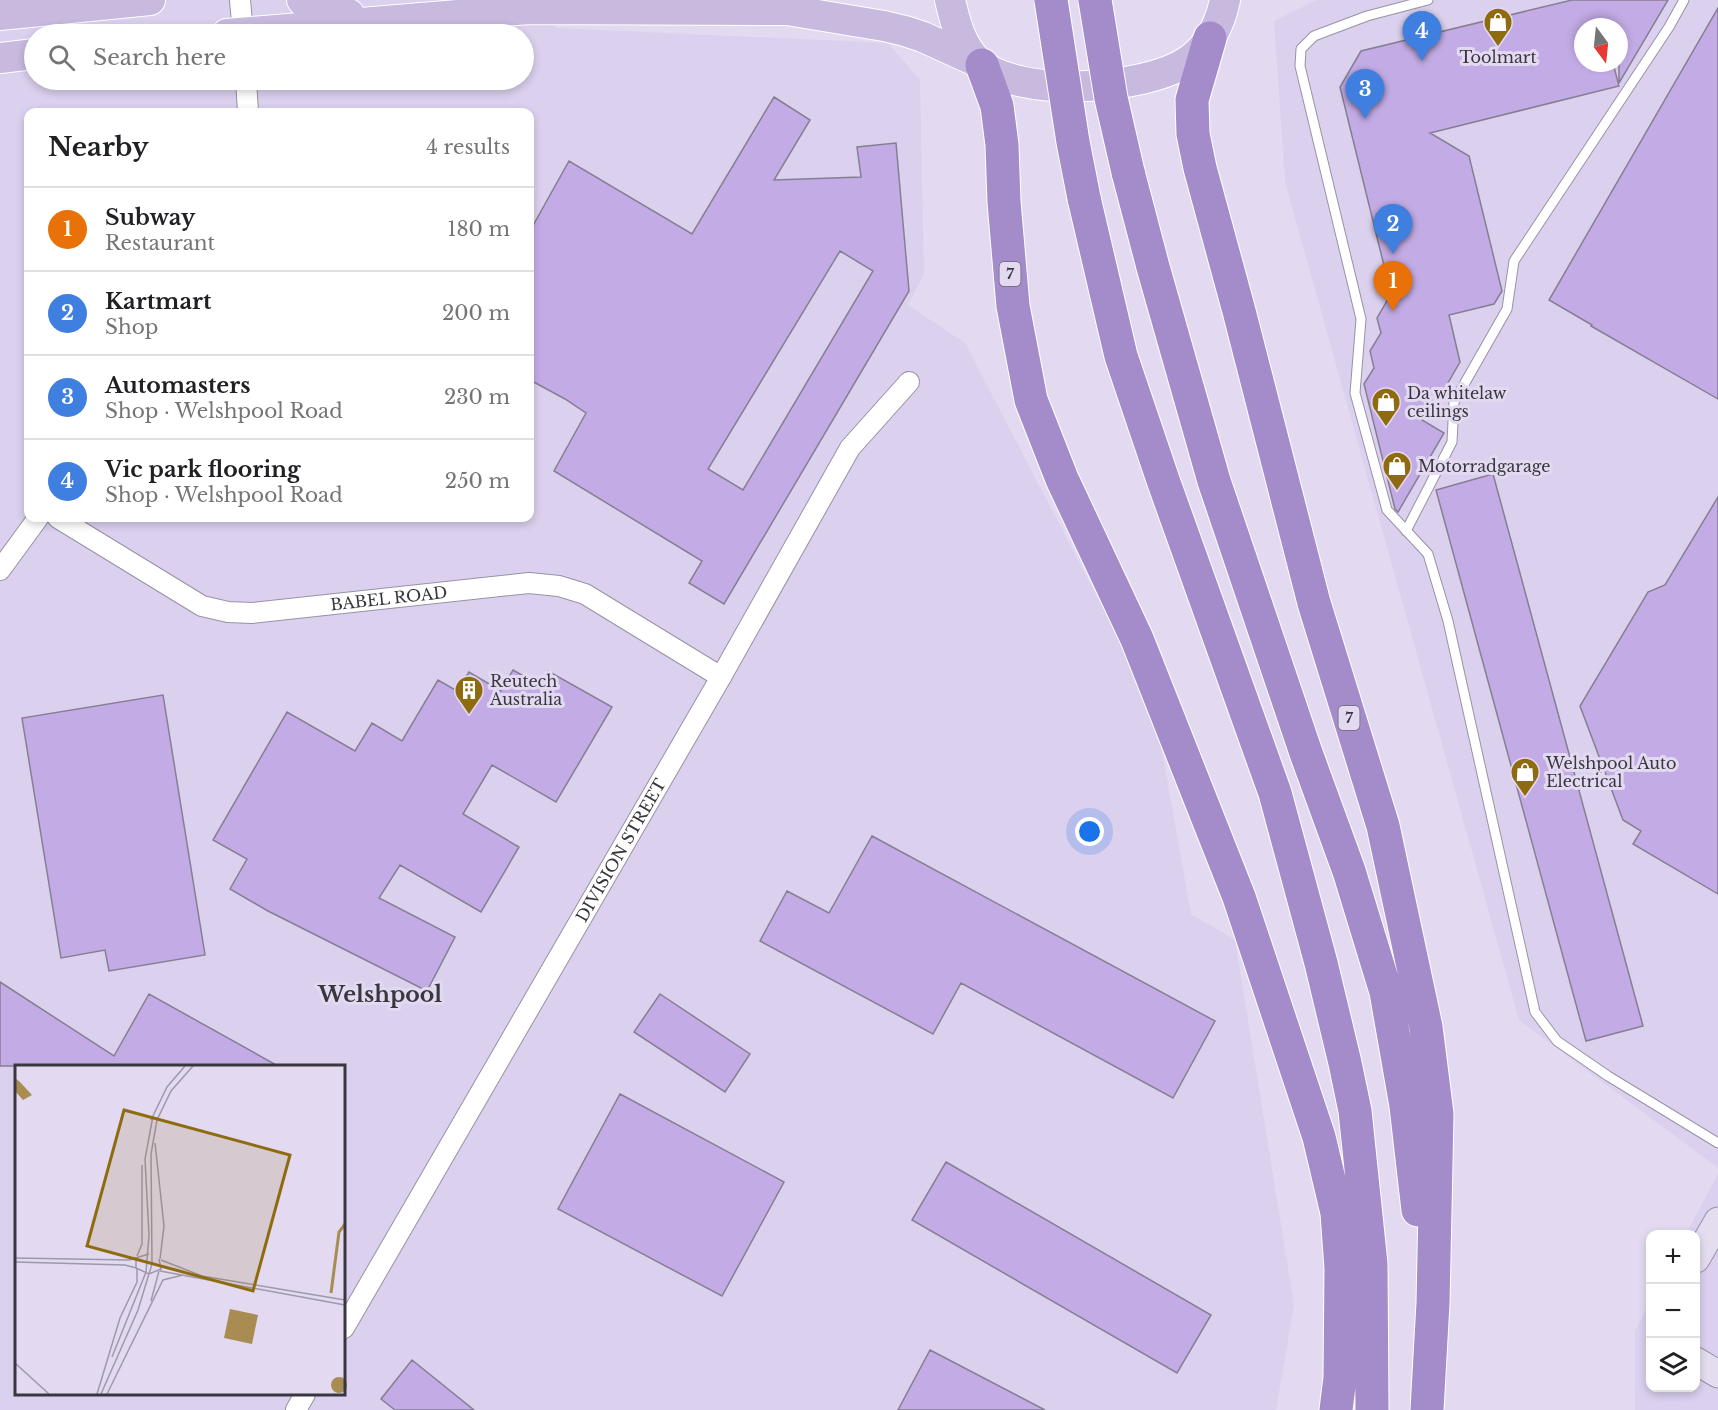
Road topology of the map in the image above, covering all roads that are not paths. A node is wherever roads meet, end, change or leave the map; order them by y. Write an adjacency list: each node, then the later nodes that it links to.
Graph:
1 (150, 0): 11 (main road)
2 (240, 0): 14 (street)
3 (302, 0): 13 (main road)
4 (950, 0): 18 (main road)
5 (1051, 0): 36 (highway, bridge)
6 (1095, 0): 37 (highway, 7, bridge)
7 (1244, 0): 12 (main road)
8 (1428, 0): 24 (lane)
9 (1684, 0): 24 (lane)
10 (530, 5): 13 (main road); 18 (main road)
11 (0, 15)
12 (1218, 20): 18 (main road); 37 (highway, 7)
13 (387, 21): 15 (main road)
14 (238, 24)
15 (352, 24)
16 (24, 55): 17 (main road)
17 (0, 58)
18 (980, 64): 35 (highway, 7)
19 (247, 90): 20 (street)
20 (248, 108)
21 (909, 382): 26 (street, DIVISION STREET)
22 (35, 522): 25 (street)
23 (65, 522): 26 (street, BABEL ROAD)
24 (1406, 531): 27 (lane)
25 (0, 570)
26 (721, 677): 30 (street, DIVISION STREET)
27 (1718, 1143)
28 (1718, 1221): 29 (street)
29 (1700, 1251)
30 (345, 1326)
31 (1700, 1364): 32 (street)
32 (1718, 1374)
33 (304, 1395): 34 (street)
34 (296, 1410)
35 (1336, 1410)
36 (1372, 1410)
37 (1426, 1410)

